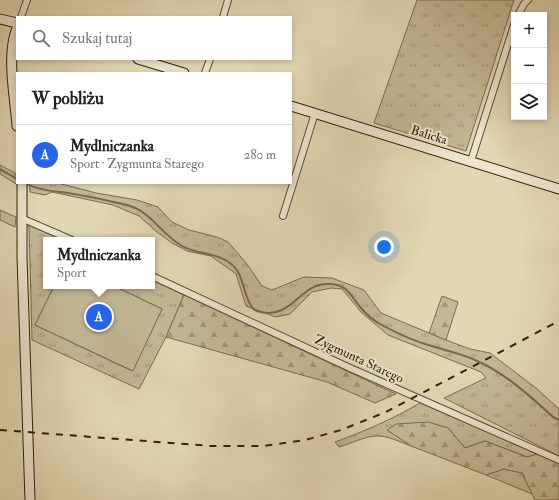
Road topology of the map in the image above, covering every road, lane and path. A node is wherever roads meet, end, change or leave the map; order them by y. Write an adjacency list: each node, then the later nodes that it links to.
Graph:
1 (27, 0): 5 (street)
2 (228, 0): 6 (street)
3 (528, 0): 4 (street)
4 (520, 12)
5 (21, 16)
6 (223, 16)
7 (0, 19): 8 (street)
8 (16, 23)
9 (16, 32): 16 (street)
10 (511, 34): 18 (street)
11 (141, 60): 13 (street)
12 (210, 60): 14 (street)
13 (181, 72)
14 (205, 72)
15 (292, 106): 17 (street, Balicka)
16 (16, 113)
17 (315, 113): 18 (street, Balicka); 21 (street)
18 (471, 161): 20 (street, Balicka)
19 (22, 184): 22 (street)
20 (559, 189)
21 (283, 216)
22 (21, 218): 23 (street); 26 (street)
23 (65, 237)
24 (155, 277): 25 (street, Zygmunta Starego)
25 (559, 460)
26 (30, 500)

